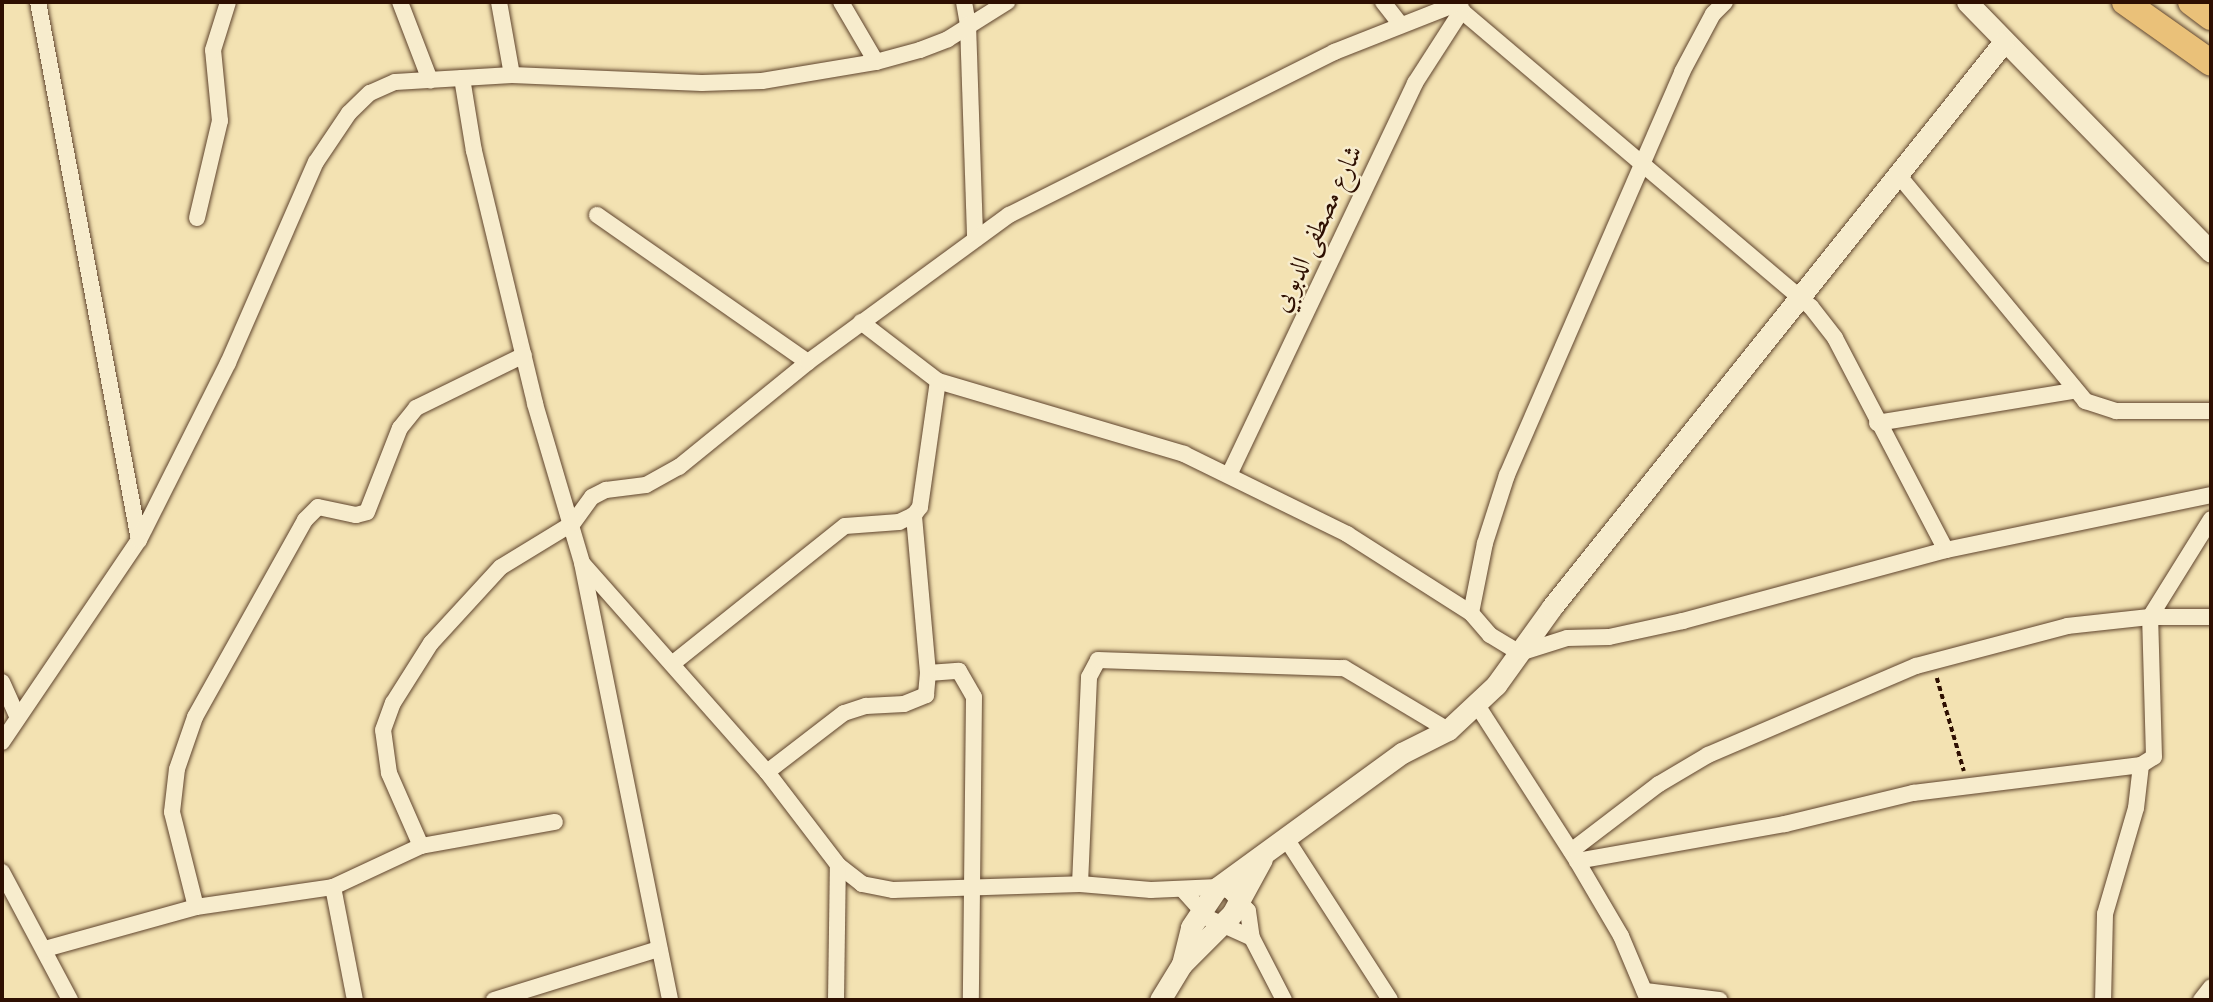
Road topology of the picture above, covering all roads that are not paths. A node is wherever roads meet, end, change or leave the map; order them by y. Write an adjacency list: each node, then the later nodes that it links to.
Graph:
1 (38, 2): 42 (street)
2 (228, 2): 26 (street)
3 (400, 2): 22 (street)
4 (499, 2): 20 (street)
5 (841, 2): 18 (street)
6 (964, 2): 15 (street)
7 (1007, 2): 15 (street)
8 (1383, 2): 16 (street)
9 (1725, 2): 23 (street)
10 (1966, 2): 17 (street)
11 (2126, 2): 19 (main road)
12 (2191, 2): 14 (main road)
13 (1460, 6): 16 (street); 23 (street); 37 (street, شارع مصطفى الدبوبي)
14 (2211, 17)
15 (968, 24): 18 (street); 27 (street)
16 (1401, 25): 27 (street)
17 (2003, 43): 24 (street); 28 (street)
18 (876, 62): 20 (street)
19 (2211, 63)
20 (512, 75): 21 (street)
21 (462, 78): 22 (street); 31 (street)
22 (430, 80): 42 (street)
23 (1643, 166): 29 (street); 45 (street)
24 (1900, 177): 29 (street); 34 (street)
25 (597, 215): 32 (street)
26 (197, 218)
27 (975, 239): 30 (street)
28 (2211, 252)
29 (1802, 299): 36 (street); 48 (street)
30 (861, 322): 32 (street); 33 (street)
31 (524, 355): 41 (street); 71 (street)
32 (808, 362): 41 (street)
33 (938, 381): 37 (street); 39 (street)
34 (2073, 391): 35 (street); 36 (street)
35 (2211, 411)
36 (1877, 423): 43 (street)
37 (1229, 475): 45 (street)
38 (2211, 495): 43 (street)
39 (914, 515): 49 (street); 50 (street)
40 (2211, 519): 46 (street)
41 (573, 523): 44 (street); 60 (street)
42 (139, 540): 53 (street)
43 (1946, 550): 48 (street)
44 (582, 562): 49 (street); 76 (street)
45 (1471, 613): 48 (street)
46 (2150, 617): 47 (street); 56 (street); 61 (street)
47 (2211, 617)
48 (1520, 653): 52 (street)
49 (672, 664): 57 (street)
50 (928, 673): 57 (street); 68 (street)
51 (2, 682): 53 (street)
52 (1477, 705): 54 (street); 61 (street)
53 (18, 718): 55 (street)
54 (1448, 730): 59 (street); 65 (street)
55 (2, 742)
56 (2141, 765): 61 (street); 90 (street)
57 (767, 772): 63 (street)
58 (555, 822): 60 (street)
59 (1287, 840): 62 (street); 88 (street)
60 (421, 846): 66 (street)
61 (1574, 856): 79 (street)
62 (1262, 859): 67 (street); 70 (street)
63 (838, 865): 68 (street); 84 (street)
64 (2, 872): 75 (street)
65 (1080, 884): 68 (street); 69 (street)
66 (332, 887): 71 (street); 81 (street)
67 (1218, 887): 69 (street); 70 (street); 72 (street)
68 (975, 889): 85 (street)
69 (1183, 890): 72 (street)
70 (1241, 900): 73 (street); 74 (street)
71 (196, 907): 75 (street)
72 (1200, 910): 73 (street); 77 (street)
73 (1221, 926): 74 (street); 77 (street)
74 (1252, 937): 87 (street)
75 (45, 949): 80 (street)
76 (660, 950): 82 (street); 83 (street)
77 (1182, 964): 86 (street)
78 (2211, 987): 91 (street)
79 (1646, 996): 89 (street)
80 (70, 1000)
81 (355, 1000)
82 (494, 1000)
83 (670, 1000)
84 (836, 1000)
85 (971, 1000)
86 (1160, 1000)
87 (1283, 1000)
88 (1390, 1000)
89 (1719, 1000)
90 (2103, 1000)
91 (2201, 1000)

